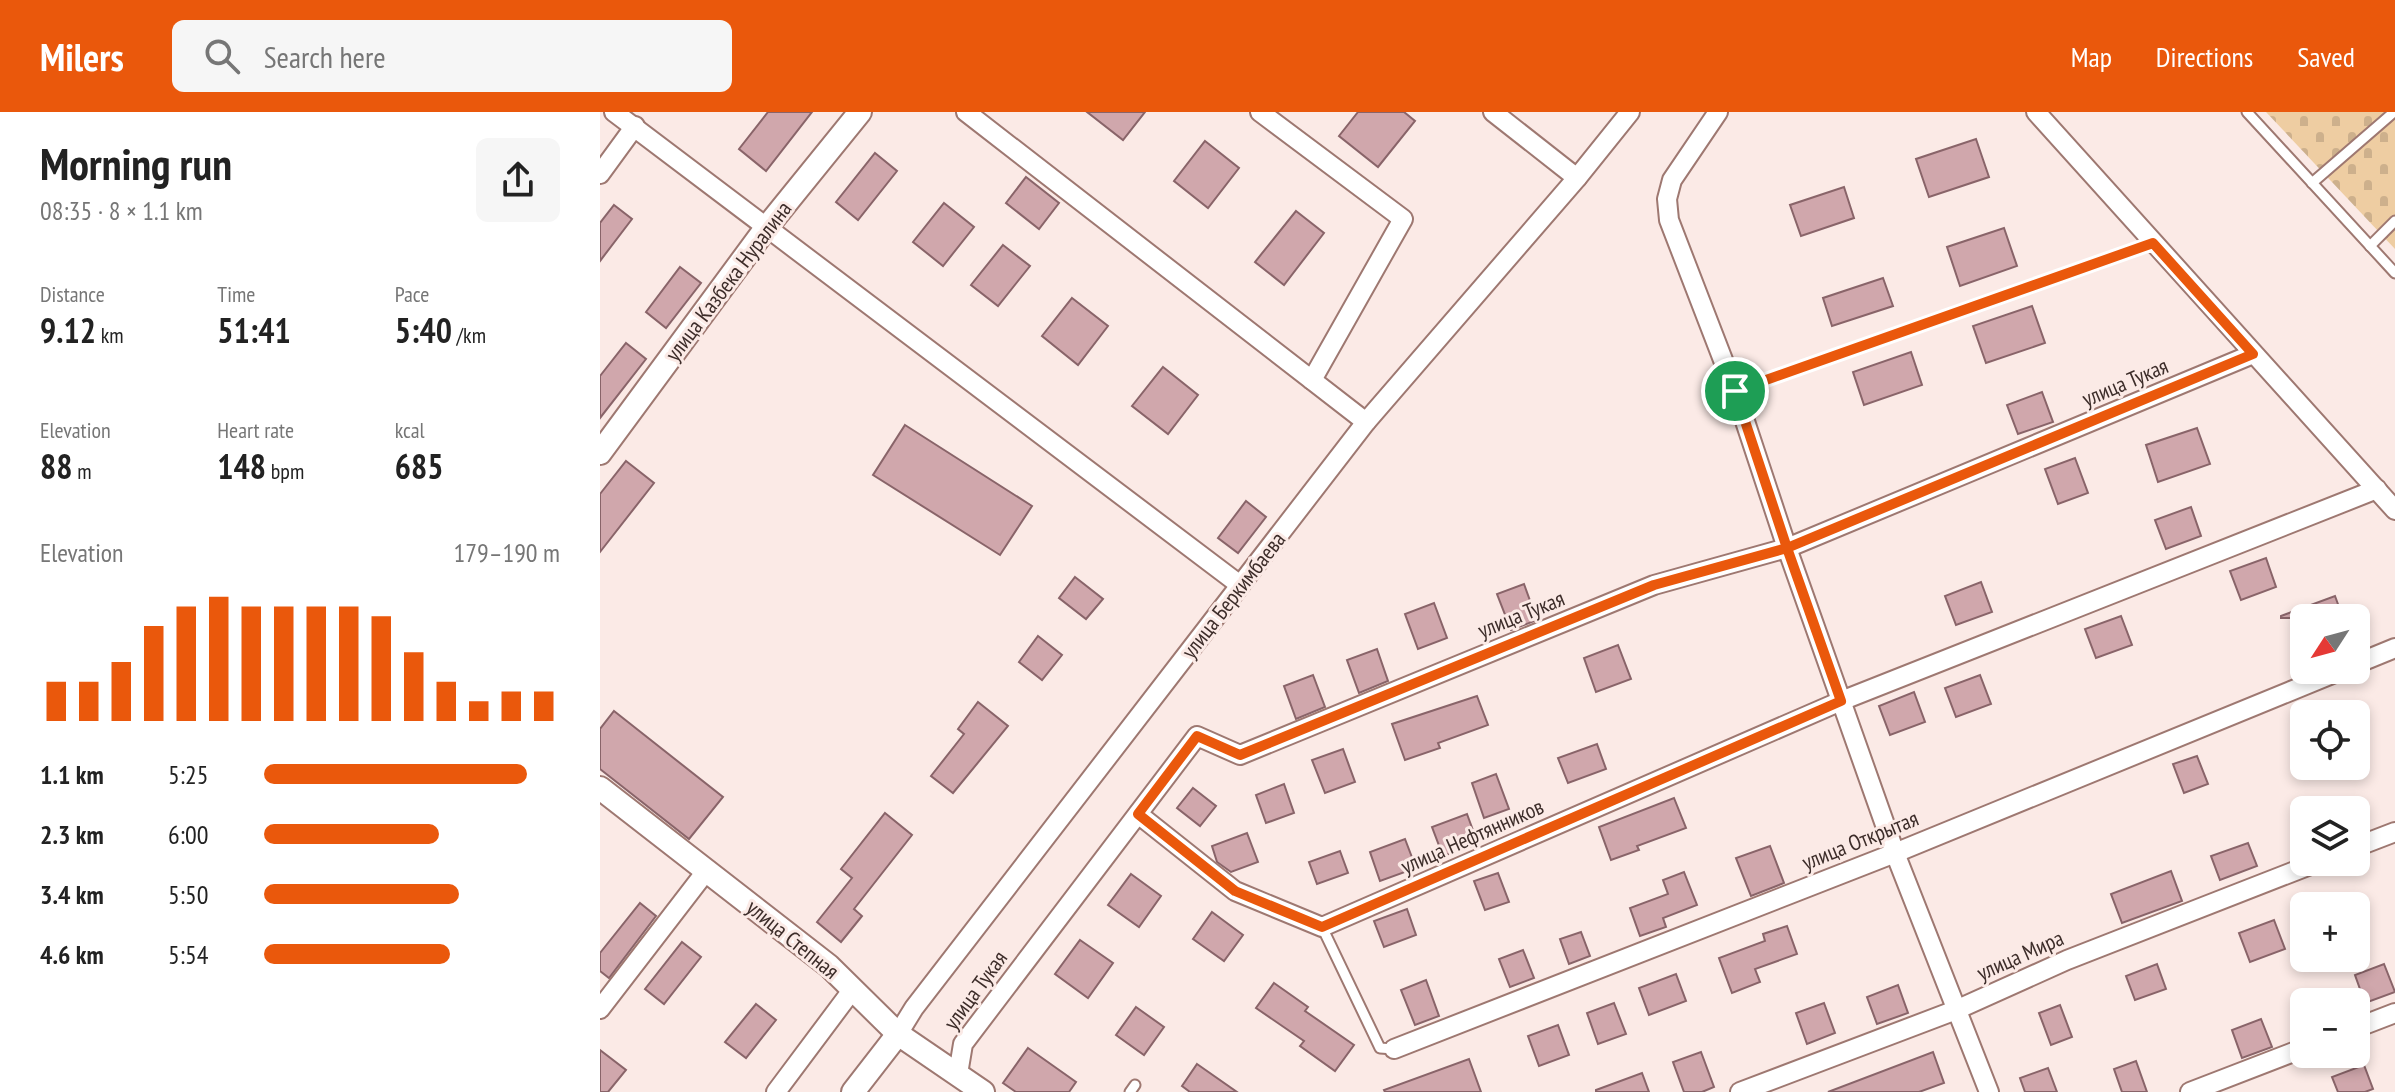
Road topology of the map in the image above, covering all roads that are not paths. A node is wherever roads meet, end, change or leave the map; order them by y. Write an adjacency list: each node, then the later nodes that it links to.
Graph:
1 (614, 112): 11 (street)
2 (860, 112): 16 (street, улица Казбека Нуралина)
3 (966, 112): 21 (street)
4 (1260, 112): 21 (street)
5 (1493, 112): 13 (street)
6 (1630, 112): 13 (street, улица Беркимбаева)
7 (1718, 112): 22 (street)
8 (2036, 112): 17 (street)
9 (2247, 112): 14 (lane)
10 (2394, 112): 14 (lane)
11 (635, 126): 12 (street); 16 (street)
12 (600, 174)
13 (1577, 178): 23 (street, улица Беркимбаева)
14 (2312, 183): 18 (lane)
15 (2395, 221): 18 (lane)
16 (766, 228): 24 (street, улица Казбека Нуралина); 28 (street)
17 (2153, 243): 20 (street); 22 (lane)
18 (2370, 246): 19 (lane)
19 (2395, 273)
20 (2253, 354): 25 (street); 27 (street, улица Тукая)
21 (1312, 380): 23 (street)
22 (1735, 391): 27 (street)
23 (1366, 422): 28 (street, улица Беркимбаева)
24 (600, 453)
25 (2377, 489): 26 (street); 32 (street, улица Нефтянников)
26 (2395, 510)
27 (1787, 548): 32 (street); 34 (street, улица Тукая)
28 (1240, 585): 46 (street, улица Беркимбаева)
29 (2395, 648): 30 (street)
30 (2370, 658)
31 (2308, 684): 37 (street, улица Открытая)
32 (1841, 701): 37 (street); 40 (street, улица Нефтянников)
33 (600, 788): 38 (street, улица Степная)
34 (1138, 814): 40 (street); 49 (street, улица Тукая)
35 (2395, 832): 36 (street)
36 (2370, 842)
37 (1895, 853): 43 (street); 47 (street, улица Открытая)
38 (707, 870): 41 (street, улица Степная); 42 (street)
39 (2290, 873): 43 (street, улица Мира)
40 (1322, 927): 47 (lane)
41 (853, 989): 46 (street, улица Степная); 50 (street)
42 (600, 1009)
43 (1956, 1010): 53 (street, улица Мира); 54 (street)
44 (2395, 1013): 45 (street)
45 (2370, 1023)
46 (898, 1034): 49 (street, улица Степная); 51 (street, улица Беркимбаева)
47 (1394, 1049)
48 (2290, 1053): 55 (street)
49 (958, 1074): 52 (street, улица Степная)
50 (776, 1092)
51 (853, 1092)
52 (983, 1092)
53 (1740, 1092)
54 (1989, 1092)
55 (2190, 1092)

